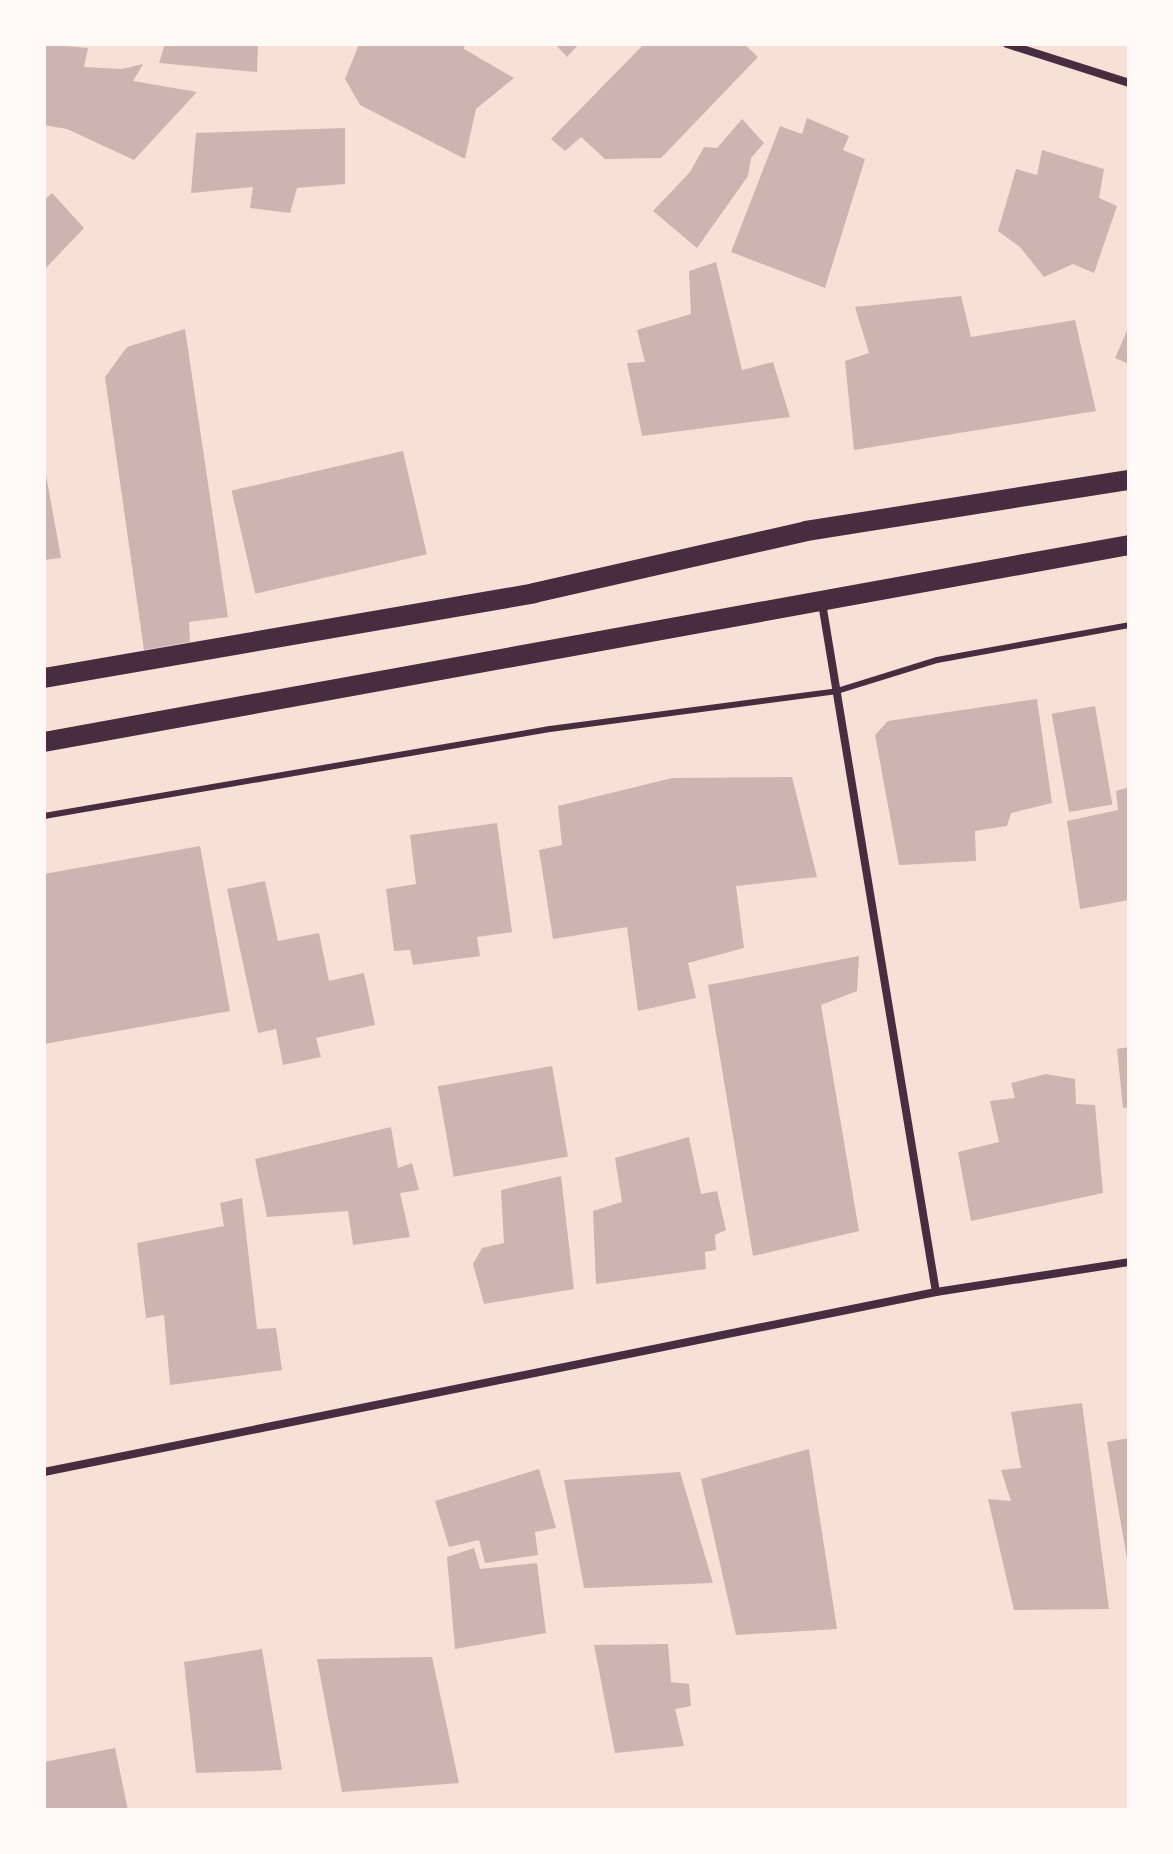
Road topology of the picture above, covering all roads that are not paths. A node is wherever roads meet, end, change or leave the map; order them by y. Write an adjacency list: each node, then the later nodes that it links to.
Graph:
1 (1007, 44): 2 (street)
2 (1129, 83)
3 (1129, 480): 7 (main road)
4 (1129, 545): 5 (main road)
5 (822, 598): 8 (street); 9 (main road)
6 (1129, 625): 8 (lane)
7 (44, 678)
8 (837, 691): 10 (lane); 12 (street)
9 (44, 742)
10 (44, 816)
11 (1129, 1262): 12 (street)
12 (936, 1292): 13 (street)
13 (44, 1472)

